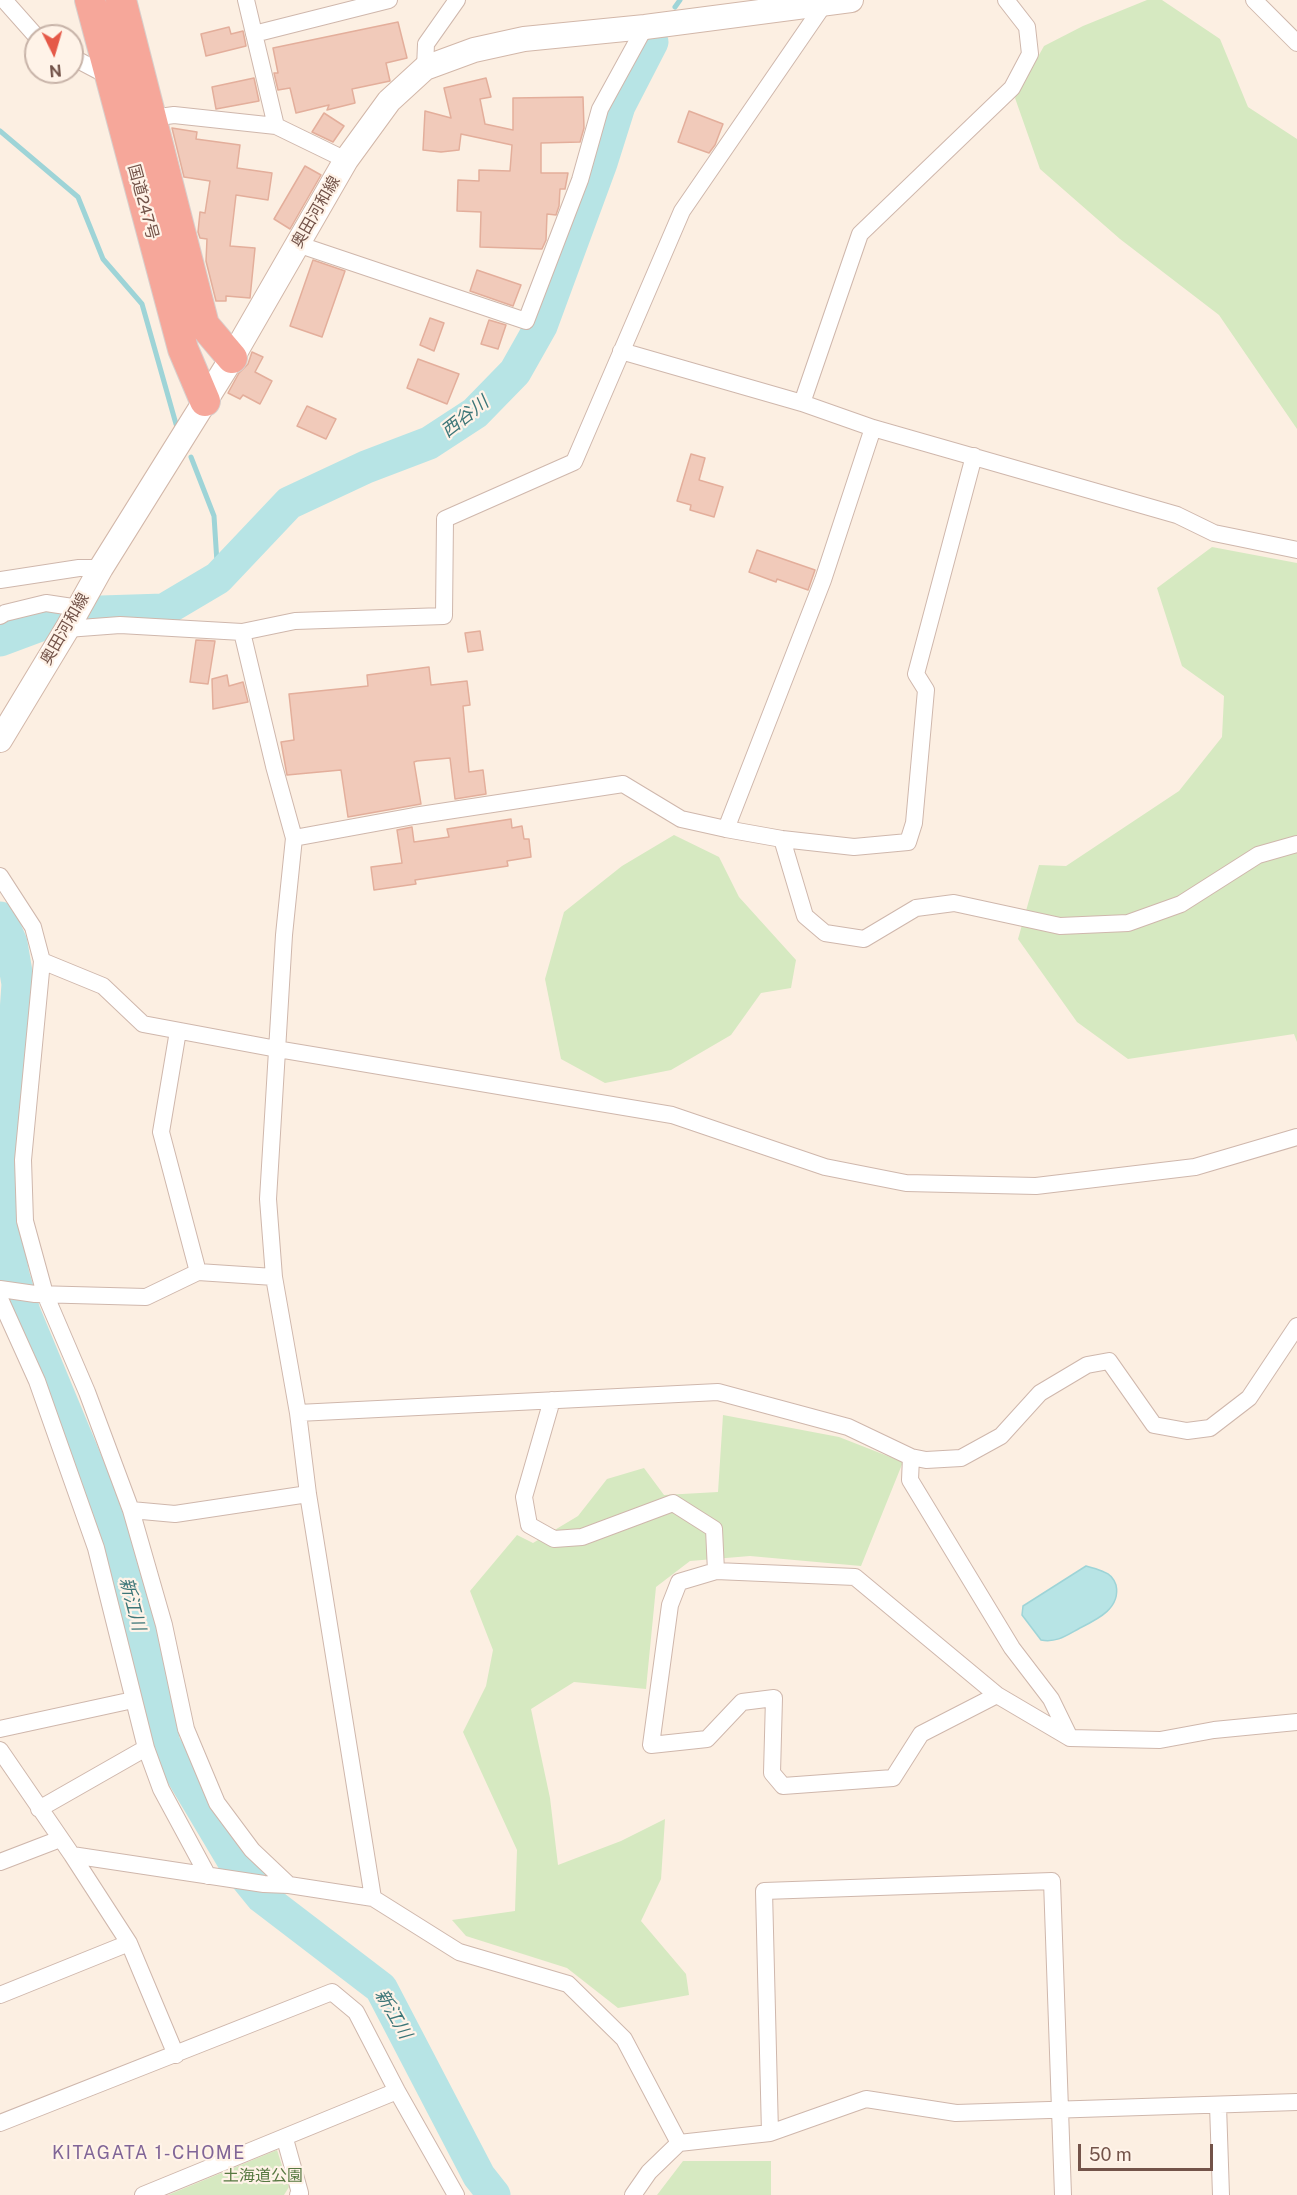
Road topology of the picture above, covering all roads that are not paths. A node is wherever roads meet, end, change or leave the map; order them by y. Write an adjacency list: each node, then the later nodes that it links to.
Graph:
1 (4, 0): 11 (street)
2 (90, 0): 17 (highway, 国道247号)
3 (122, 0): 18 (highway, 国道247号)
4 (246, 0): 13 (street)
5 (389, 0): 13 (street)
6 (457, 0): 16 (street)
7 (851, 0): 10 (main road, 奥田河和線)
8 (1006, 0): 25 (street)
9 (1254, 0): 14 (street)
10 (825, 3): 12 (main road, 奥田河和線); 22 (street)
11 (25, 24)
12 (645, 27): 16 (main road, 奥田河和線); 21 (street)
13 (254, 34): 19 (street)
14 (1297, 43)
15 (84, 63): 17 (street)
16 (425, 68): 20 (main road, 奥田河和線)
17 (110, 77): 24 (highway, 国道247号)
18 (152, 118): 19 (street); 23 (highway, 国道247号)
19 (276, 126): 20 (street)
20 (346, 160): 21 (main road, 奥田河和線)
21 (297, 244): 23 (main road, 奥田河和線)
22 (621, 351): 25 (street); 34 (street)
23 (232, 358): 24 (main road, 奥田河和線)
24 (205, 401): 29 (main road, 奥田河和線)
25 (802, 403): 26 (street)
26 (873, 428): 27 (street); 36 (street)
27 (974, 456): 28 (street); 38 (street)
28 (1297, 550)
29 (101, 568): 30 (street); 31 (main road, 奥田河和線)
30 (0, 580)
31 (84, 599): 32 (street); 33 (main road, 奥田河和線)
32 (0, 616)
33 (67, 629): 34 (street); 35 (main road, 奥田河和線)
34 (242, 632): 37 (street)
35 (0, 740)
36 (726, 829): 37 (street); 38 (street)
37 (294, 838): 43 (street)
38 (782, 838): 39 (street)
39 (1297, 844)
40 (0, 876): 41 (street)
41 (42, 961): 42 (street); 48 (street)
42 (178, 1031): 43 (street); 45 (street)
43 (277, 1049): 44 (street); 46 (street)
44 (1297, 1137)
45 (198, 1272): 46 (street); 48 (street)
46 (274, 1277): 52 (street)
47 (0, 1289): 48 (street)
48 (40, 1294): 55 (street)
49 (0, 1299): 58 (street)
50 (1297, 1326): 53 (street)
51 (552, 1400): 52 (street); 53 (street); 56 (street)
52 (298, 1413): 54 (street)
53 (911, 1457): 61 (street)
54 (308, 1494): 55 (street); 70 (street)
55 (131, 1510): 69 (street)
56 (716, 1571): 57 (street); 57 (street)
57 (997, 1695): 61 (street)
58 (133, 1700): 60 (street); 62 (street)
59 (1297, 1722): 61 (street)
60 (0, 1730)
61 (1070, 1737)
62 (146, 1748): 64 (street); 68 (street)
63 (0, 1750): 64 (street)
64 (39, 1809): 65 (street)
65 (60, 1839): 66 (street); 67 (street)
66 (72, 1855): 68 (street); 71 (street)
67 (0, 1862)
68 (208, 1876): 69 (street)
69 (289, 1885): 70 (street)
70 (373, 1898): 81 (street)
71 (129, 1943): 72 (street); 73 (street)
72 (0, 1995)
73 (176, 2055): 74 (street); 78 (street)
74 (397, 2091): 80 (street); 82 (street)
75 (1297, 2102): 76 (street)
76 (1218, 2105): 77 (street); 87 (street)
77 (1059, 2109): 79 (street); 79 (street); 86 (street)
78 (0, 2123)
79 (770, 2133): 81 (street)
80 (285, 2139): 83 (street); 84 (street)
81 (679, 2144): 85 (street)
82 (454, 2194)
83 (144, 2195)
84 (298, 2195)
85 (633, 2195)
86 (1063, 2195)
87 (1221, 2195)

